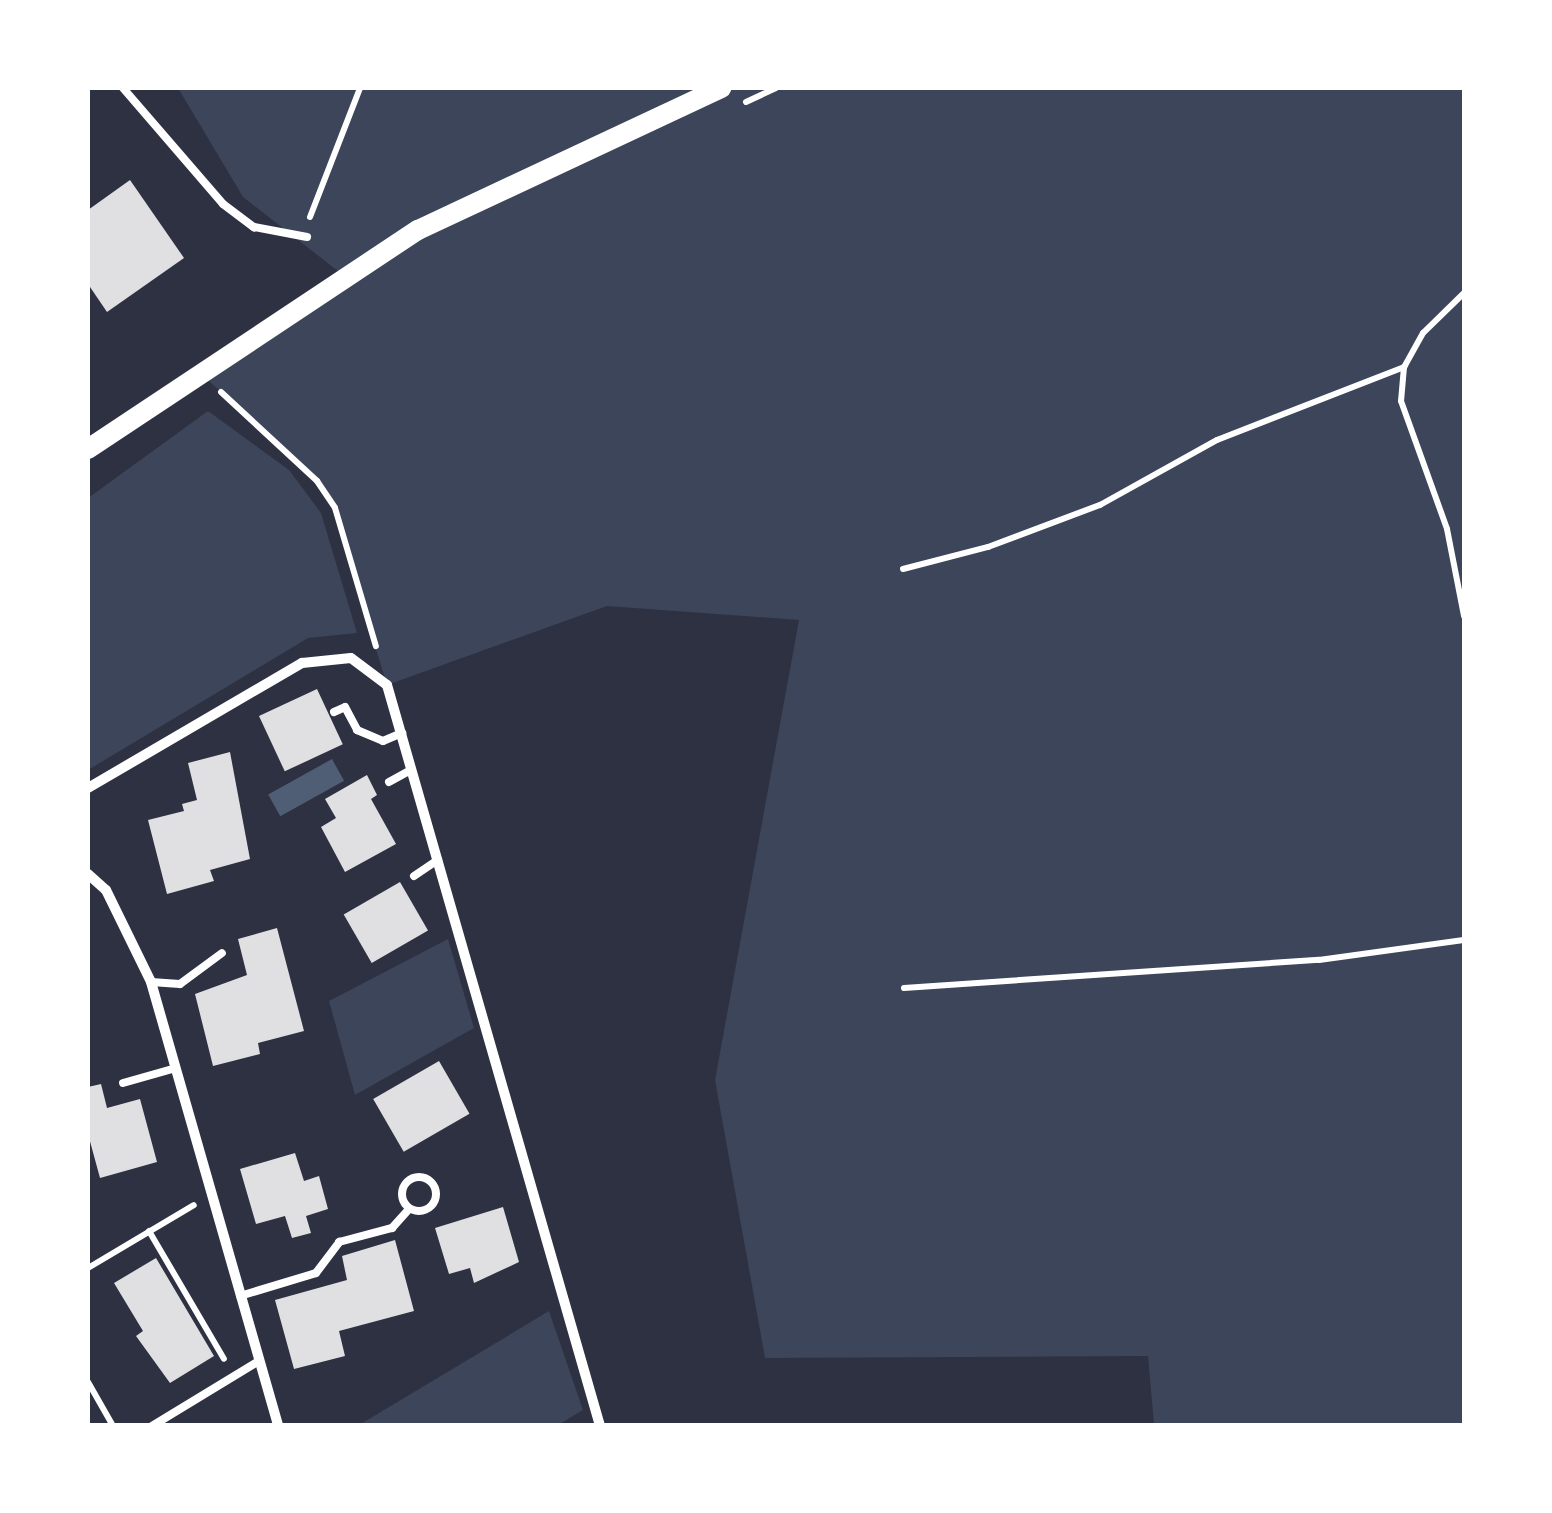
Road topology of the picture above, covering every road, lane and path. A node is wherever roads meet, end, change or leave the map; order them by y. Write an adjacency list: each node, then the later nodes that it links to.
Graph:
1 (123, 88): 6 (lane)
2 (360, 88): 6 (path)
3 (720, 88): 9 (main road)
4 (776, 88): 5 (path)
5 (743, 104)
6 (306, 237)
7 (1464, 293): 8 (path)
8 (1404, 368): 14 (path); 15 (path)
9 (198, 371): 11 (path); 13 (main road)
10 (233, 378): 11 (path)
11 (218, 389): 12 (path); 16 (path)
12 (206, 396)
13 (88, 449)
14 (903, 568)
15 (1464, 616)
16 (388, 686): 18 (street); 21 (street)
17 (334, 712): 18 (lane)
18 (402, 733): 19 (street)
19 (412, 768): 20 (lane); 22 (street)
20 (389, 782)
21 (88, 788)
22 (438, 860): 24 (lane); 42 (street)
23 (88, 874): 27 (street)
24 (414, 876)
25 (1464, 940): 28 (path)
26 (222, 953): 27 (lane)
27 (151, 982): 29 (street)
28 (904, 988)
29 (176, 1068): 30 (lane); 31 (street)
30 (122, 1083)
31 (212, 1195): 33 (path); 35 (street)
32 (410, 1208): 32 (lane); 35 (lane)
33 (149, 1231): 34 (path); 37 (path)
34 (88, 1268)
35 (240, 1296): 36 (street)
36 (258, 1362): 37 (lane); 41 (street)
37 (234, 1378): 40 (lane)
38 (88, 1382): 39 (path)
39 (112, 1426)
40 (152, 1426)
41 (278, 1426)
42 (600, 1426)

